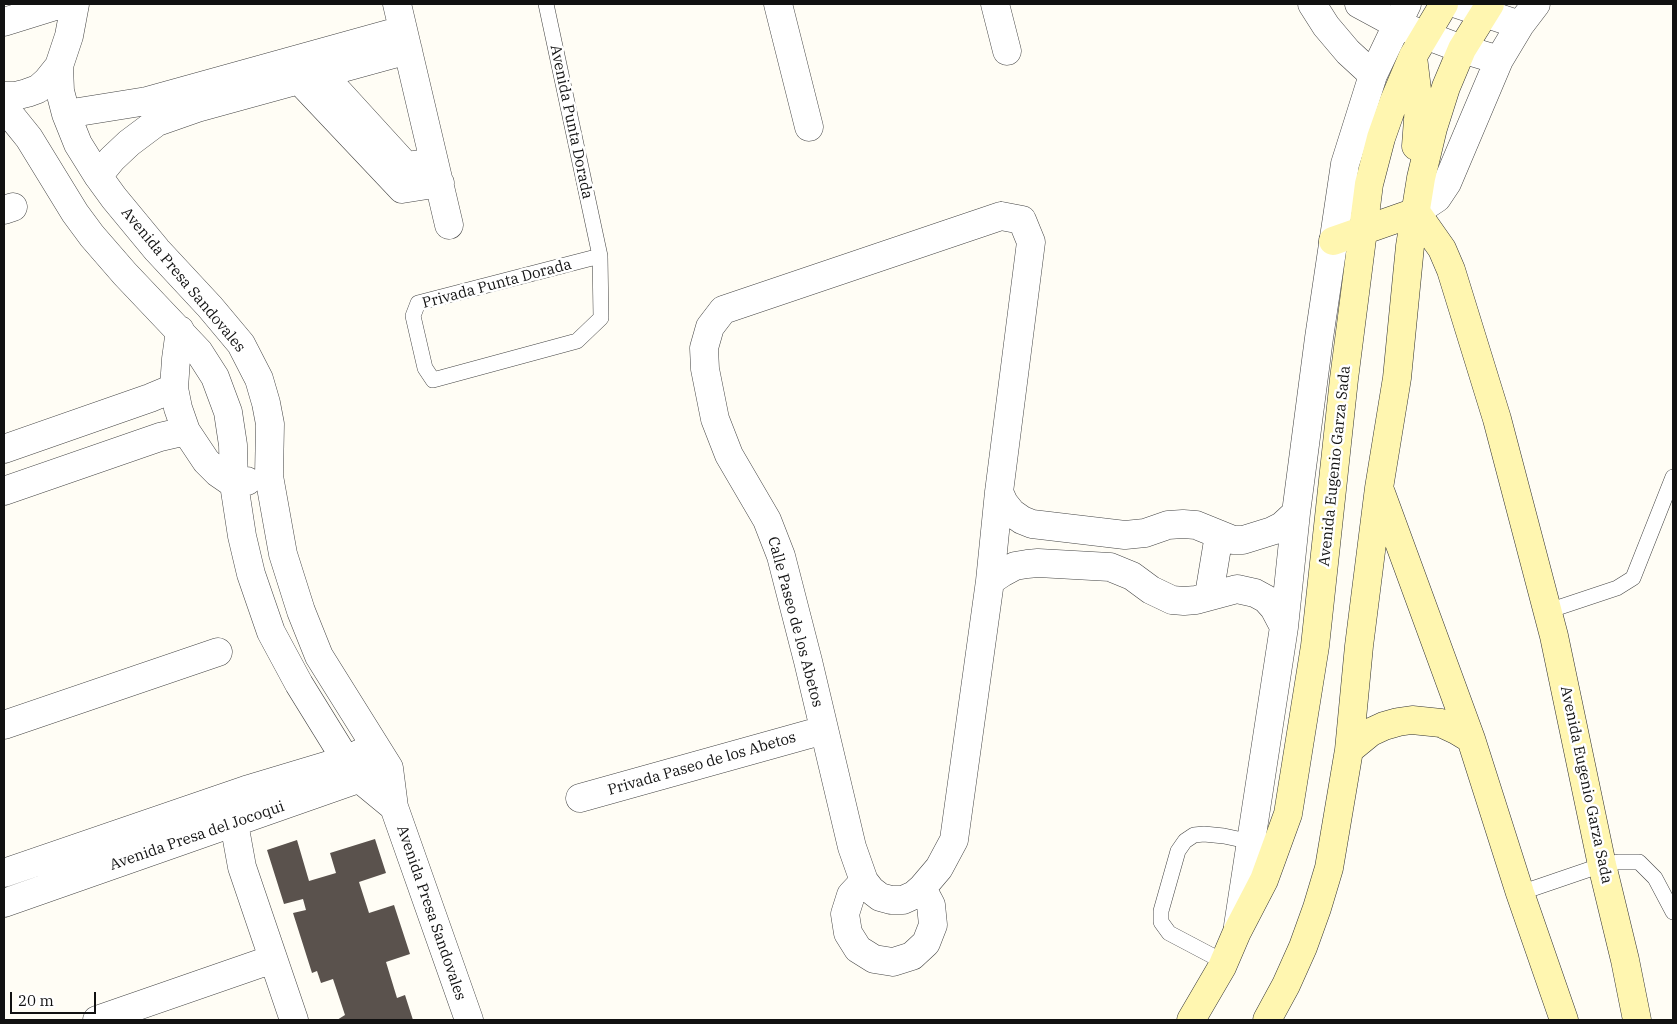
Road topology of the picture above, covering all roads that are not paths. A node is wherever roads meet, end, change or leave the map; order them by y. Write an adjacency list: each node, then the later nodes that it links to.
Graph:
1 (62, 4): 14 (street)
2 (75, 4): 21 (street, Avenida Presa Sandovales)
3 (397, 4): 16 (street)
4 (546, 4): 33 (lane, Avenida Punta Dorada)
5 (778, 4): 27 (street)
6 (995, 4): 19 (street)
7 (1312, 4): 22 (street)
8 (1359, 4): 13 (street)
9 (1444, 4): 17 (main road, Avenida Eugenio Garza Sada)
10 (1457, 4): 12 (street)
11 (1536, 4): 15 (street)
12 (1487, 9): 15 (street); 18 (main road)
13 (1402, 14): 17 (street); 22 (street, Avenida Eugenio Garza Sada)
14 (4, 22)
15 (1520, 25): 20 (street)
16 (406, 40): 23 (street); 26 (street); 28 (street)
17 (1419, 45): 18 (street); 30 (main road); 32 (main road, Avenida Eugenio Garza Sada)
18 (1462, 49): 20 (street); 30 (main road)
19 (1006, 51)
20 (1500, 60): 30 (street)
21 (59, 66): 24 (street, Avenida Presa Sandovales); 26 (street, Avenida Presa Sandovales)
22 (1373, 75): 34 (street, Avenida Eugenio Garza Sada)
23 (311, 78): 28 (street); 29 (street)
24 (4, 96)
25 (4, 108): 36 (street, Avenida Presa Sandovales)
26 (66, 114): 29 (street, Avenida Presa Sandovales)
27 (809, 127)
28 (437, 172): 31 (street)
29 (98, 176): 40 (street, Avenida Presa Sandovales)
30 (1409, 215): 32 (main road); 43 (main road); 50 (main road, Avenida Eugenio Garza Sada)
31 (449, 225)
32 (1362, 231): 34 (main road); 70 (main road, Avenida Eugenio Garza Sada)
33 (596, 240): 35 (lane, Privada Punta Dorada)
34 (1333, 241): 46 (street, Avenida Eugenio Garza Sada)
35 (600, 256): 35 (lane, Privada Punta Dorada)
36 (180, 330): 37 (street); 42 (street, Avenida Presa Sandovales)
37 (174, 388): 38 (street); 39 (street)
38 (186, 431): 42 (street); 44 (street)
39 (4, 449)
40 (269, 476): 42 (street); 57 (street, Avenida Presa Sandovales)
41 (1673, 477): 50 (lane)
42 (234, 484): 58 (street, Avenida Presa Sandovales)
43 (1379, 488): 55 (main road); 56 (main road)
44 (4, 491)
45 (999, 492): 47 (street); 48 (street, Calle Paseo de los Abetos); 54 (street, Calle Paseo de los Abetos)
46 (1296, 513): 47 (street); 51 (street, Avenida Eugenio Garza Sada)
47 (1219, 535): 49 (street)
48 (990, 581): 49 (street); 66 (street, Calle Paseo de los Abetos)
49 (1209, 595): 51 (street)
50 (1548, 611): 63 (main road, Avenida Eugenio Garza Sada)
51 (1284, 627): 62 (street, Avenida Eugenio Garza Sada)
52 (218, 652): 53 (street)
53 (4, 725)
54 (824, 730): 59 (street, Privada Paseo de los Abetos); 65 (street, Calle Paseo de los Abetos)
55 (1471, 738): 56 (main road); 67 (main road)
56 (1349, 750): 77 (main road)
57 (383, 757): 58 (street, Avenida Presa del Jocoqui); 60 (street, Avenida Presa Sandovales)
58 (353, 770): 60 (street, Avenida Presa Sandovales); 61 (street, Avenida Presa del Jocoqui); 64 (street, Avenida Presa del Jocoqui)
59 (580, 798)
60 (394, 807): 75 (street, Avenida Presa Sandovales)
61 (234, 823): 68 (street, Avenida Presa del Jocoqui); 71 (street)
62 (1252, 842): 70 (street, Avenida Eugenio Garza Sada); 72 (lane)
63 (1602, 865): 67 (lane); 69 (lane); 79 (main road, Avenida Eugenio Garza Sada)
64 (4, 873)
65 (864, 881): 66 (street, Calle Paseo de los Abetos); 66 (street)
66 (922, 888)
67 (1520, 893): 78 (main road)
68 (4, 903)
69 (1673, 912)
70 (1237, 932): 72 (main road, Avenida Eugenio Garza Sada)
71 (273, 959): 73 (street); 74 (street)
72 (1224, 962): 76 (main road, Avenida Eugenio Garza Sada)
73 (97, 1020)
74 (294, 1020)
75 (469, 1020)
76 (1191, 1020)
77 (1267, 1020)
78 (1564, 1020)
79 (1637, 1020)

